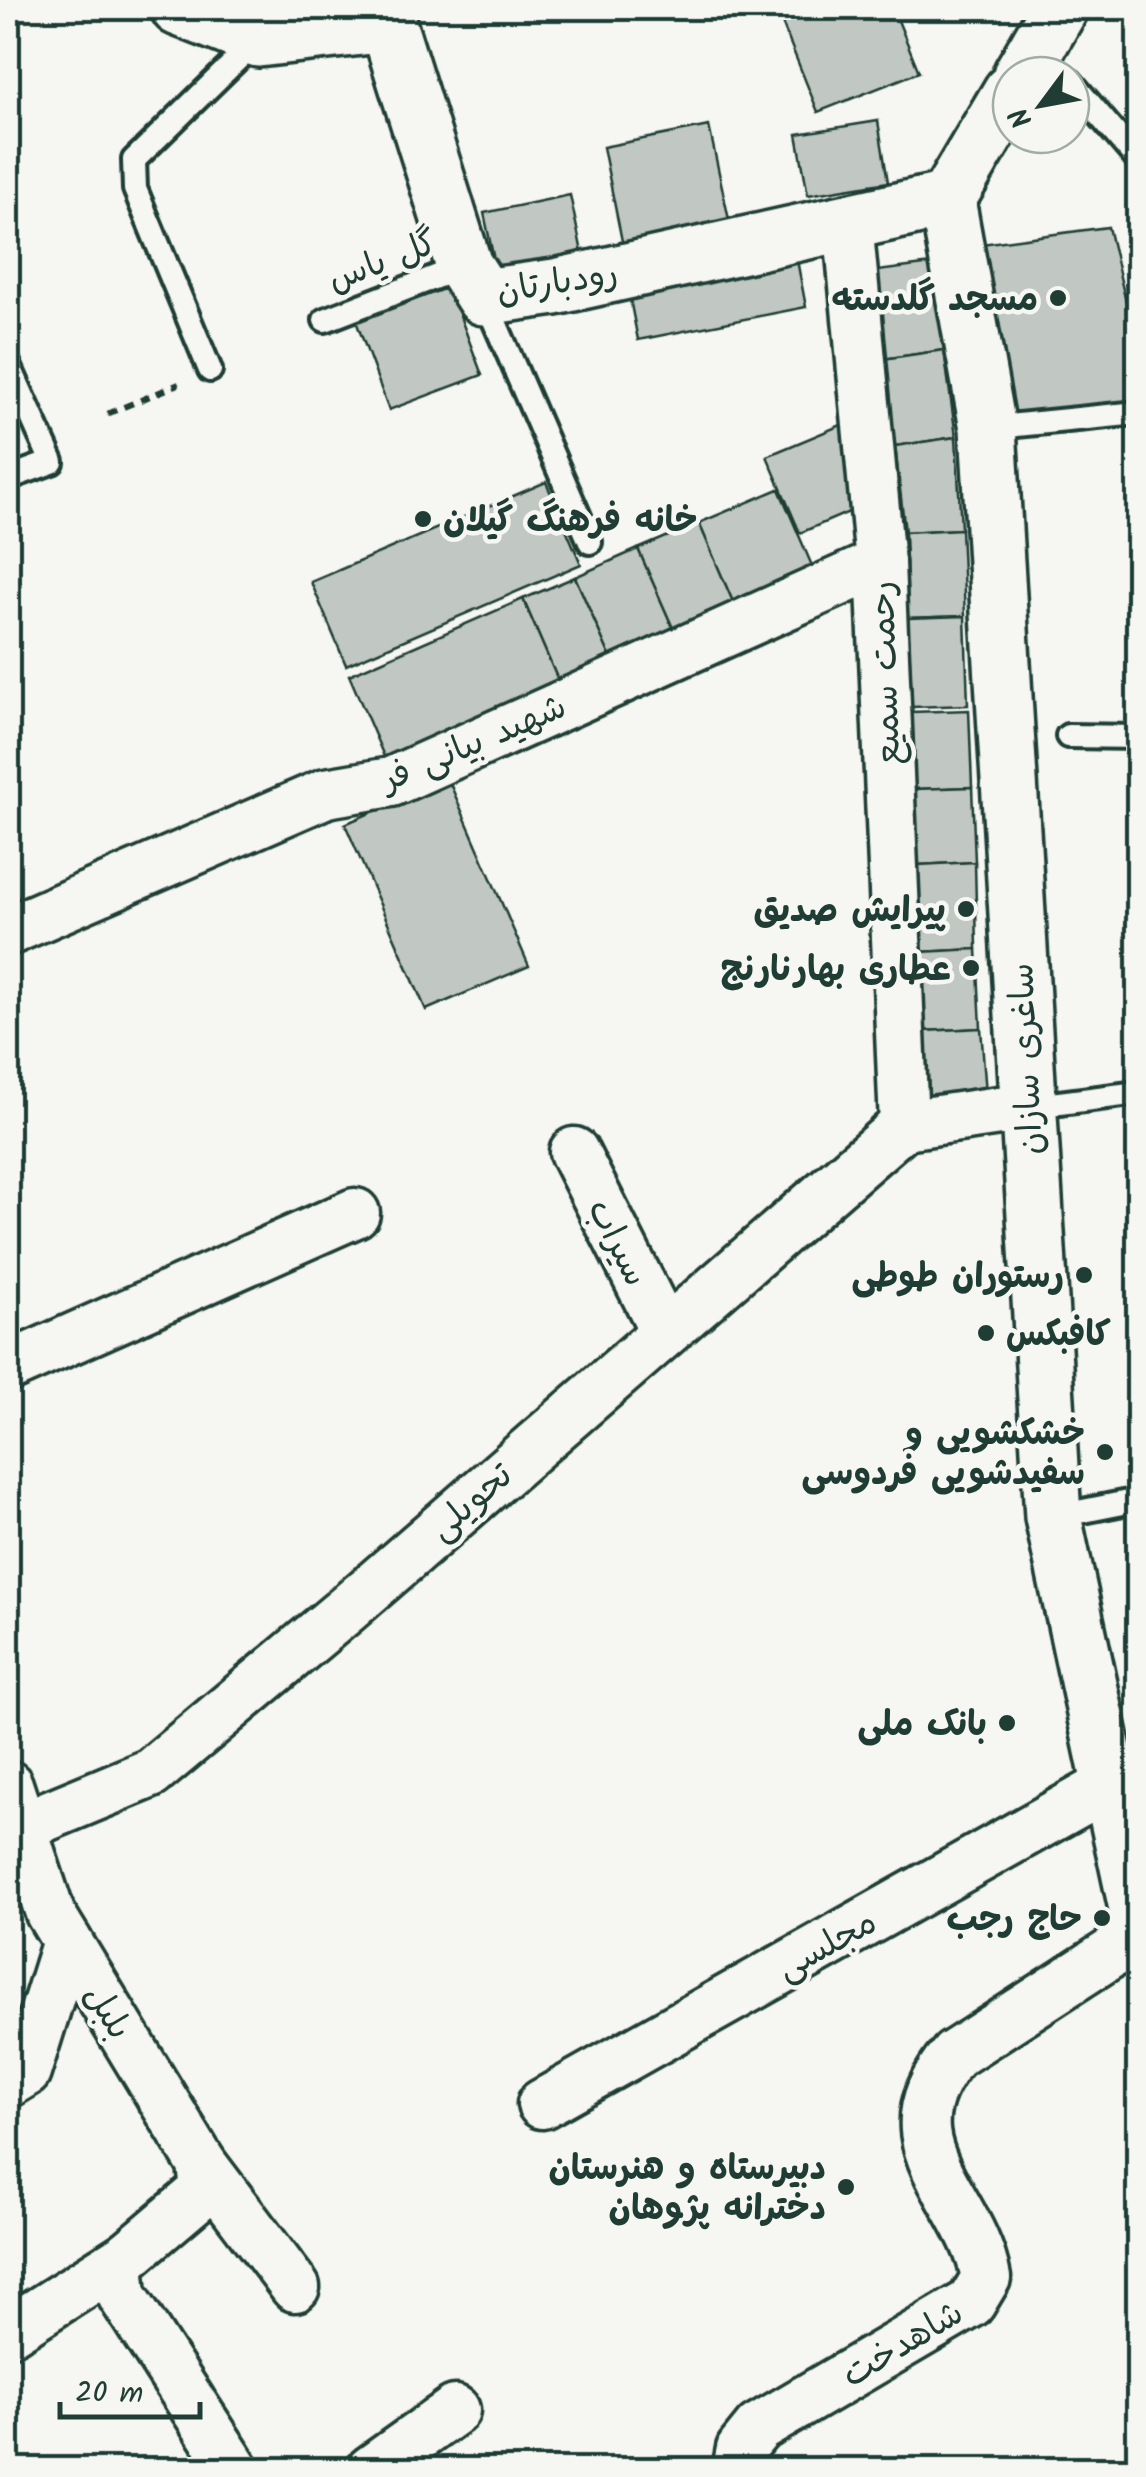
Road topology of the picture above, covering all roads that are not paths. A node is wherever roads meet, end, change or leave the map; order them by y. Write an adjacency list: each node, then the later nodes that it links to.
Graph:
1 (179, 8): 3 (street, رودبارتان)
2 (387, 16): 3 (street, رودبارتان); 9 (street, رودبارتان)
3 (258, 39): 12 (lane)
4 (1091, 112): 6 (lane)
5 (991, 139): 7 (street)
6 (1138, 160)
7 (948, 200): 8 (street, رودبارتان); 14 (street, ساغری سازان)
8 (848, 222): 9 (street, رودبارتان); 17 (street, رحمت سمیع)
9 (474, 282): 10 (lane, گل یاس); 16 (lane)
10 (325, 320)
11 (8, 364): 15 (lane)
12 (210, 370)
13 (1138, 412): 14 (lane)
14 (988, 428): 22 (street, ساغری سازان)
15 (8, 478)
16 (590, 542)
17 (880, 563): 20 (street, شهید بیانی فر); 23 (street, رحمت سمیع)
18 (1068, 736): 19 (lane)
19 (1138, 736)
20 (8, 931)
21 (1138, 1093): 22 (lane)
22 (1027, 1107): 23 (street); 29 (street, ساغری سازان)
23 (904, 1126): 26 (street, تحویلی)
24 (574, 1152): 26 (street, سیراب)
25 (356, 1212): 27 (street)
26 (665, 1332): 31 (street, تحویلی)
27 (8, 1366)
28 (1138, 1500): 29 (lane)
29 (1053, 1517): 30 (street, ساغری سازان)
30 (1108, 1785): 32 (street, ساغری سازان); 36 (street, مجلسی)
31 (13, 1811): 34 (street, بلبل)
32 (1138, 1913)
33 (1138, 1936): 44 (street, شاهدخت)
34 (66, 1942): 35 (street); 37 (street, بلبل)
35 (8, 2083)
36 (542, 2104)
37 (203, 2177): 38 (street); 39 (street, بلبل)
38 (127, 2256): 40 (street); 42 (street)
39 (295, 2286)
40 (8, 2332)
41 (456, 2410): 43 (street)
42 (236, 2470)
43 (372, 2470)
44 (737, 2470)

